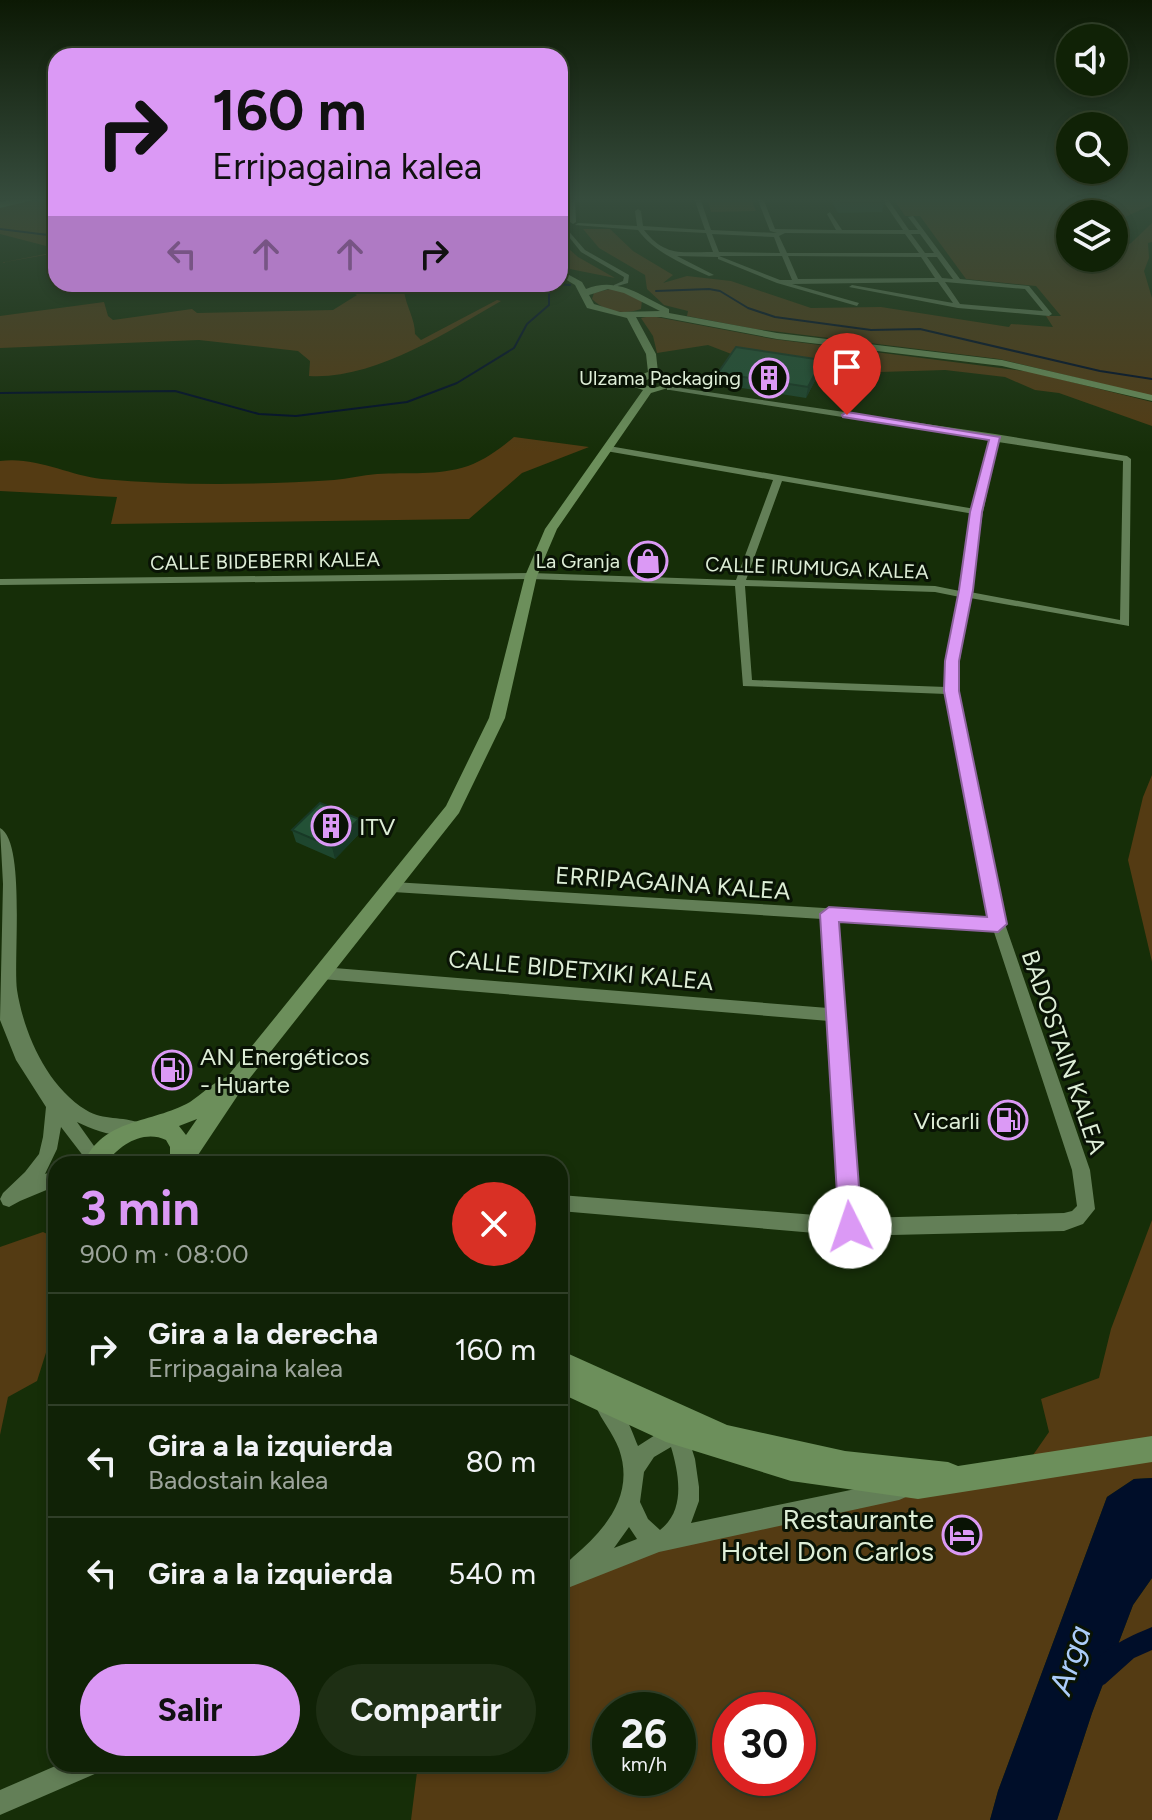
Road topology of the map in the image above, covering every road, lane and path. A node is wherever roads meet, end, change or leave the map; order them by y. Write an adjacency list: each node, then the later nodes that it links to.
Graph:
1 (577, 283): 10 (main road)
2 (601, 283): 9 (main road)
3 (622, 283): 9 (street)
4 (635, 283): 11 (street)
5 (782, 283): 13 (street)
6 (840, 283): 14 (street)
7 (942, 283): 14 (street)
8 (980, 283): 14 (street)
9 (611, 286): 10 (main road); 11 (main road)
10 (585, 293): 15 (main road)
11 (637, 293): 12 (main road)
12 (649, 304): 15 (main road); 18 (main road)
13 (857, 304)
14 (958, 306)
15 (634, 314): 16 (main road); 18 (main road)
16 (650, 382): 17 (main road); 17 (main road); 20 (main road)
17 (670, 388): 19 (street)
18 (1152, 397)
19 (995, 437): 22 (street, BADOSTAIN KALEA); 26 (street, CALLE IRUMUGA KALEA)
20 (609, 449): 21 (street); 23 (main road)
21 (779, 477): 22 (street); 25 (street)
22 (976, 512): 26 (street, BADOSTAIN KALEA)
23 (531, 576): 24 (street, CALLE BIDEBERRI KALEA); 25 (street, CALLE IRUMUGA KALEA); 29 (main road)
24 (0, 582)
25 (740, 583): 26 (street, CALLE IRUMUGA KALEA); 27 (street)
26 (965, 597): 27 (street, BADOSTAIN KALEA)
27 (951, 691): 31 (street, BADOSTAIN KALEA)
28 (0, 833): 37 (street)
29 (393, 887): 30 (street, ERRIPAGAINA KALEA); 33 (main road)
30 (829, 914): 31 (street, ERRIPAGAINA KALEA); 34 (street)
31 (998, 924): 47 (street, BADOSTAIN KALEA)
32 (0, 973): 36 (street)
33 (322, 973): 34 (street, CALLE BIDETXIKI KALEA); 35 (main road)
34 (836, 1015): 47 (street)
35 (239, 1077): 37 (main road); 41 (main road)
36 (54, 1106): 38 (street); 45 (street)
37 (142, 1127): 39 (main road); 40 (main road)
38 (87, 1156)
39 (98, 1156)
40 (181, 1156)
41 (186, 1156)
42 (48, 1181): 44 (street)
43 (48, 1187): 44 (street)
44 (27, 1190): 45 (street)
45 (4, 1202)
46 (568, 1204): 47 (street)
47 (850, 1227)
48 (568, 1366): 51 (main road)
49 (568, 1384): 50 (main road)
50 (600, 1398): 51 (main road); 53 (street)
51 (671, 1421): 53 (street); 54 (main road); 55 (main road); 57 (street)
52 (1152, 1449): 54 (main road)
53 (635, 1467): 56 (street)
54 (967, 1478): 55 (main road)
55 (918, 1486): 57 (street)
56 (631, 1505): 57 (street); 58 (street)
57 (664, 1540): 59 (street)
58 (568, 1573)
59 (568, 1577)
60 (70, 1772): 61 (street)
61 (9, 1799): 62 (street)
62 (0, 1815)

